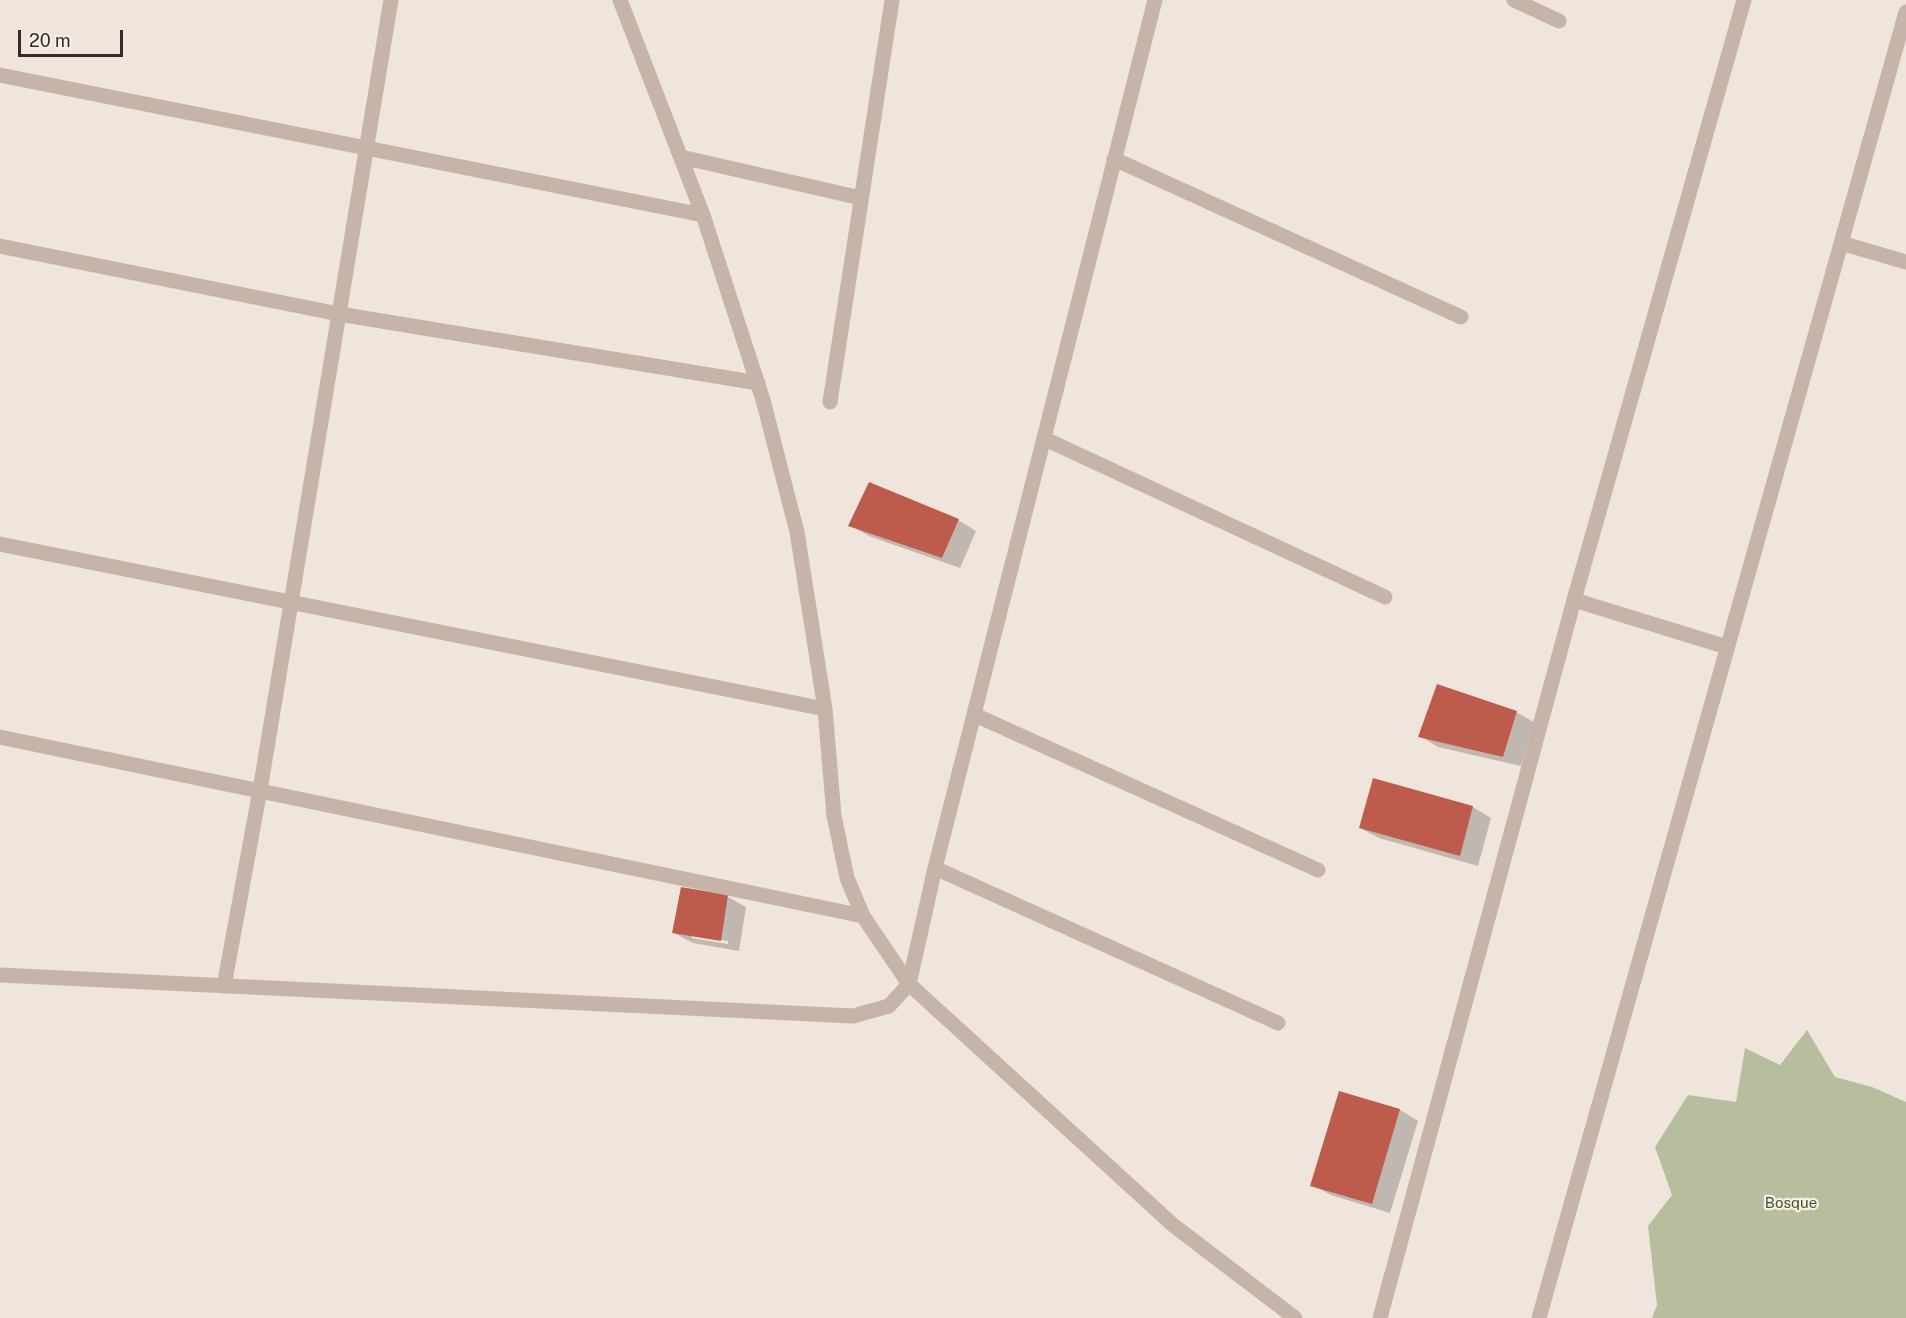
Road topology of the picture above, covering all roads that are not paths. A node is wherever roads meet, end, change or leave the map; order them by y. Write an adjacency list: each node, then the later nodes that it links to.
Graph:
1 (391, 0): 10 (street)
2 (620, 0): 11 (street)
3 (892, 0): 13 (street)
4 (1155, 0): 12 (street)
5 (1514, 0): 8 (street)
6 (1744, 0): 26 (street)
7 (1906, 12): 15 (street)
8 (1559, 21)
9 (0, 75): 10 (street)
10 (366, 147): 14 (street); 18 (street)
11 (681, 157): 13 (street); 14 (street)
12 (1114, 159): 19 (street); 22 (street)
13 (861, 198): 21 (street)
14 (703, 215): 20 (street)
15 (1841, 243): 17 (street); 27 (street)
16 (0, 246): 18 (street)
17 (1906, 262)
18 (339, 314): 20 (street); 25 (street)
19 (1461, 317)
20 (758, 383): 28 (street)
21 (830, 402)
22 (1045, 439): 24 (street); 29 (street)
23 (0, 544): 25 (street)
24 (1385, 597)
25 (292, 600): 28 (street); 31 (street)
26 (1574, 600): 27 (street); 40 (street)
27 (1727, 647): 41 (street)
28 (825, 709): 34 (street)
29 (975, 715): 32 (street); 33 (street)
30 (0, 737): 31 (street)
31 (260, 790): 34 (street); 37 (street)
32 (936, 868): 36 (street); 38 (street)
33 (1318, 870)
34 (863, 916): 36 (street)
35 (0, 975): 37 (street)
36 (909, 984): 37 (street); 39 (street)
37 (224, 986)
38 (1278, 1023)
39 (1295, 1318)
40 (1380, 1318)
41 (1539, 1318)

